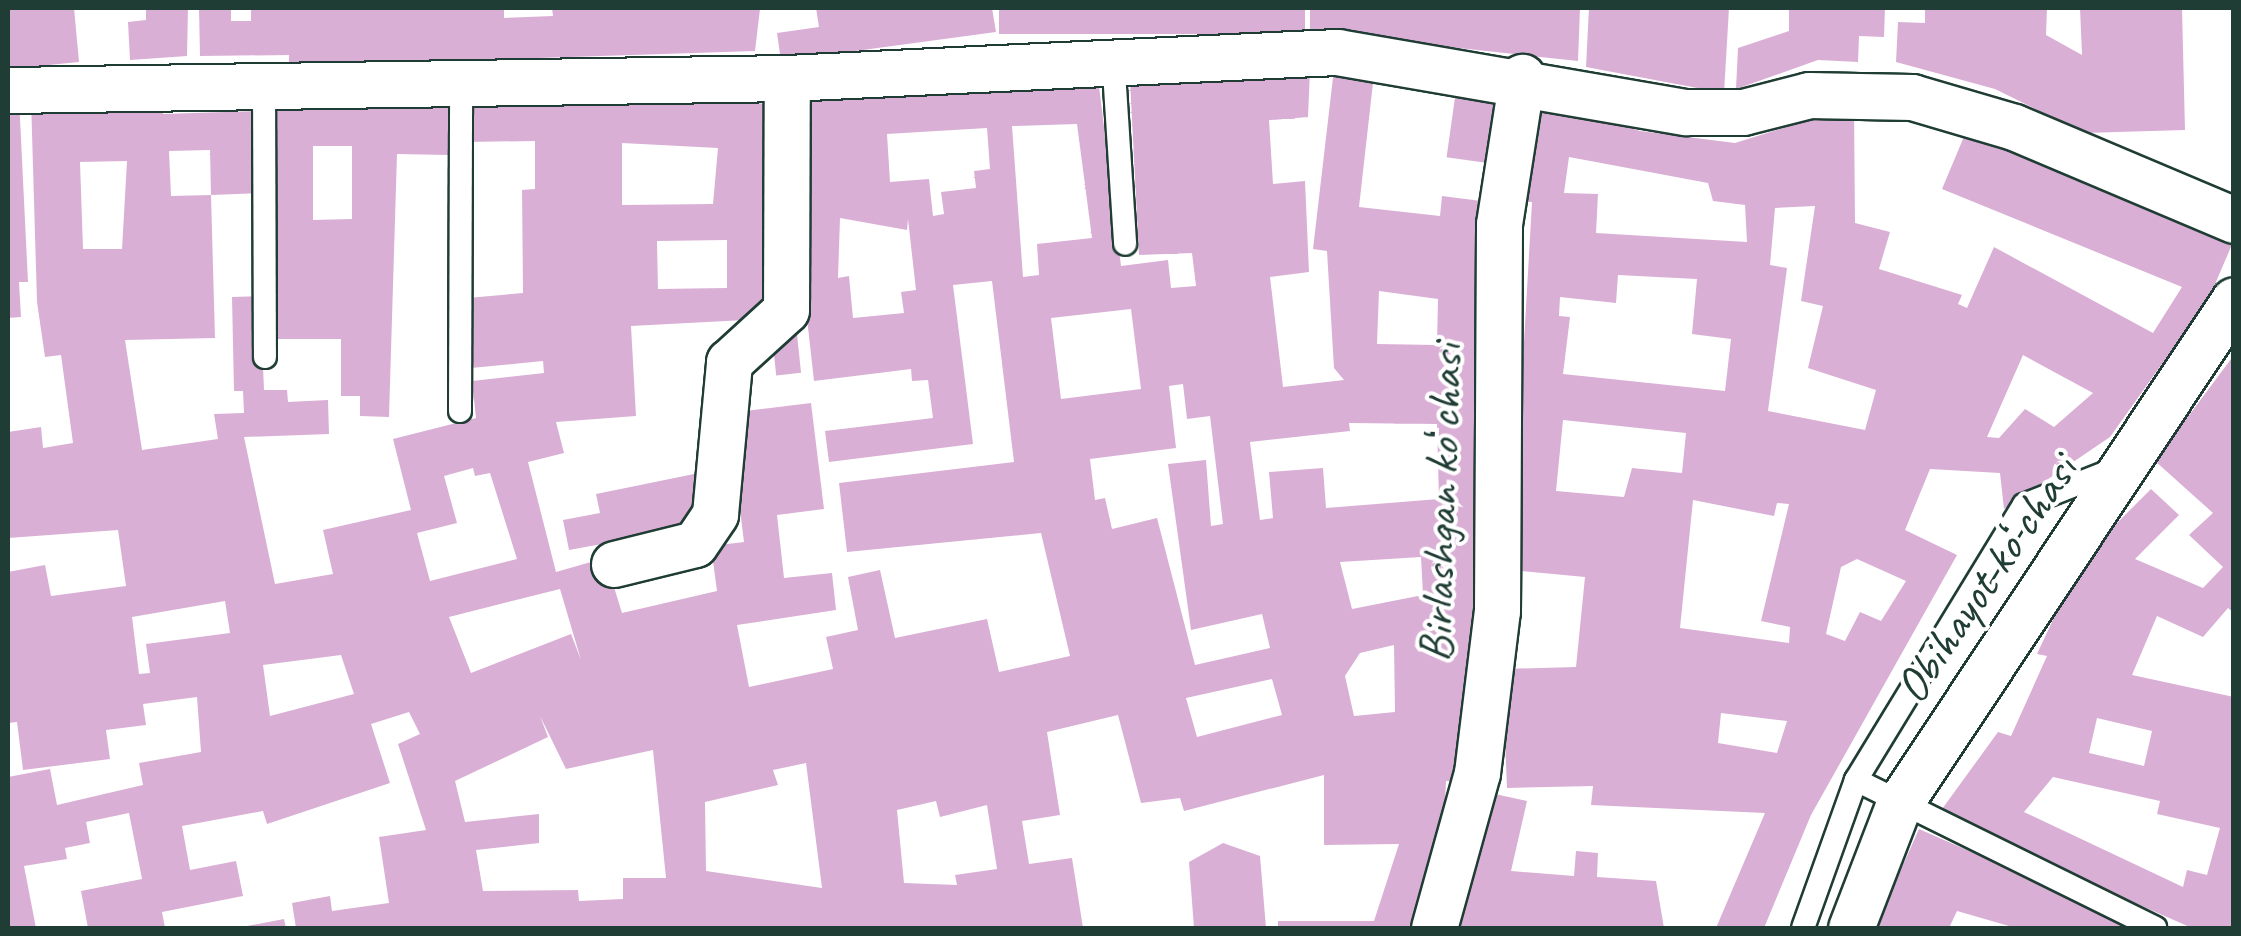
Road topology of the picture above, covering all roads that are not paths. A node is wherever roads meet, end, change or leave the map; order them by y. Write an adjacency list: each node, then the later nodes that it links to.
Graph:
1 (1113, 56): 2 (street); 3 (street); 8 (lane)
2 (1522, 77): 7 (street); 16 (street, Birlashgan koʻchasi)
3 (786, 78): 4 (street); 13 (street)
4 (461, 82): 5 (street); 11 (lane)
5 (264, 84): 6 (street); 10 (lane)
6 (8, 90)
7 (2234, 220)
8 (1125, 244)
9 (2234, 300): 12 (street, Obihayot koʻchasi)
10 (265, 357)
11 (460, 411)
12 (2126, 464): 14 (lane); 15 (street, Obihayot koʻchasi)
13 (614, 564)
14 (1856, 780): 15 (lane); 17 (lane)
15 (1898, 806): 18 (street, Obihayot koʻchasi); 19 (lane)
16 (1434, 928)
17 (1802, 928)
18 (1851, 928)
19 (2155, 928)

